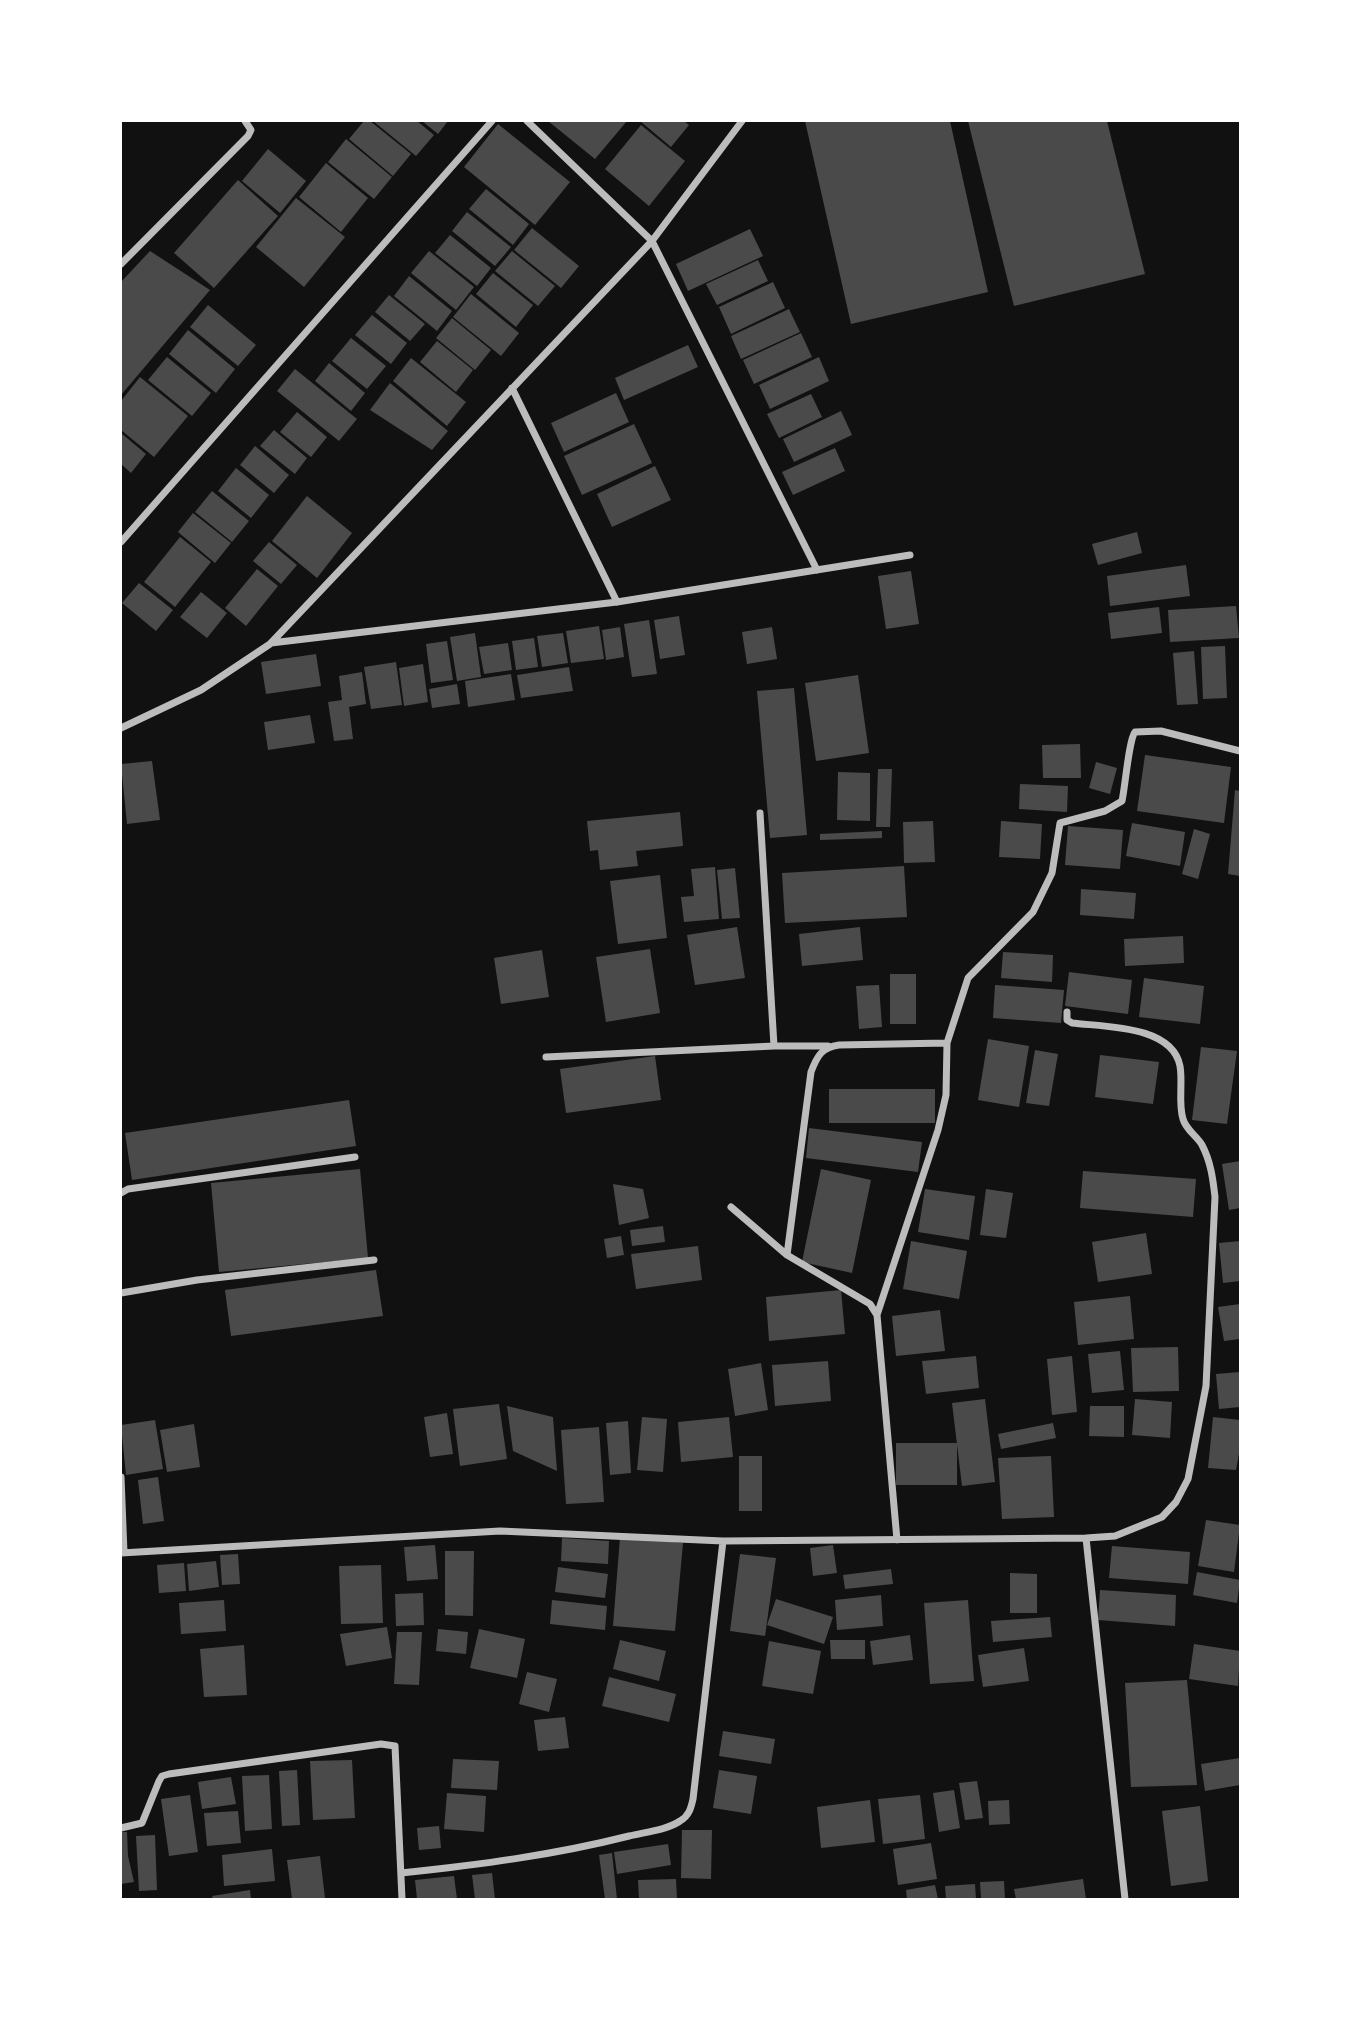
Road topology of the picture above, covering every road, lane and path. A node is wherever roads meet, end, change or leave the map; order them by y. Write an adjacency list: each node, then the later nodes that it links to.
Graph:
1 (245, 121): 6 (street)
2 (492, 121): 8 (street)
3 (527, 121): 5 (street)
4 (742, 121): 5 (street)
5 (652, 241): 7 (street); 10 (street)
6 (121, 264)
7 (512, 388): 11 (street); 12 (street)
8 (121, 542)
9 (910, 555): 10 (street)
10 (817, 570): 11 (street)
11 (617, 602): 12 (street)
12 (270, 643): 13 (street)
13 (121, 728)
14 (1240, 751): 17 (street)
15 (760, 813): 18 (street)
16 (1067, 1012): 29 (street)
17 (947, 1043): 19 (street); 27 (street)
18 (774, 1046): 19 (street); 20 (street)
19 (828, 1046): 24 (street)
20 (546, 1057)
21 (355, 1157): 22 (street)
22 (121, 1193)
23 (731, 1207): 24 (street)
24 (787, 1255): 27 (street)
25 (374, 1259): 26 (street)
26 (121, 1293)
27 (877, 1315): 30 (street)
28 (121, 1476): 32 (street)
29 (1086, 1538): 30 (street); 36 (street)
30 (897, 1540): 31 (street)
31 (723, 1541): 32 (street); 34 (street)
32 (123, 1553)
33 (121, 1828): 34 (street)
34 (401, 1873): 35 (street)
35 (402, 1899)
36 (1125, 1899)

